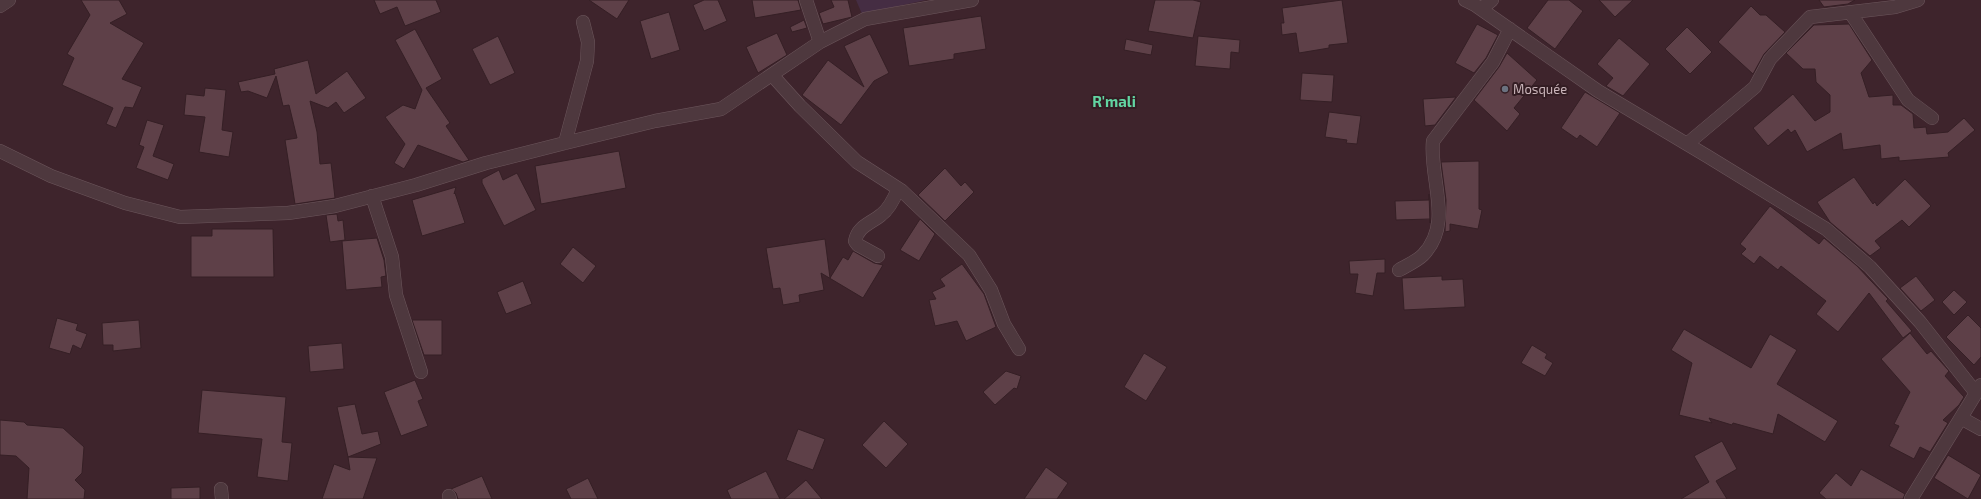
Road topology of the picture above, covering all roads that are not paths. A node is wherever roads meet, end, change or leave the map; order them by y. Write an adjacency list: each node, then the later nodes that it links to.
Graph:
1 (9, 0): 8 (street)
2 (806, 0): 13 (street)
3 (972, 0): 7 (street)
4 (1465, 0): 9 (street)
5 (1492, 0): 9 (street)
6 (1918, 0): 10 (street)
7 (944, 3): 13 (street)
8 (0, 6)
9 (1481, 9): 12 (street)
10 (1850, 12): 15 (street); 17 (street)
11 (583, 22): 16 (street)
12 (1510, 30): 17 (street); 22 (street)
13 (820, 42): 14 (street)
14 (772, 75): 16 (street); 19 (street)
15 (1932, 118)
16 (565, 143): 20 (street)
17 (1687, 144): 25 (street)
18 (0, 151): 20 (street)
19 (898, 189): 21 (street); 23 (street)
20 (372, 196): 24 (street)
21 (878, 256)
22 (1399, 270)
23 (1019, 349)
24 (421, 372)
25 (1978, 389): 26 (street)
26 (1961, 418): 27 (street); 28 (street)
27 (1981, 429)
28 (1911, 499)

